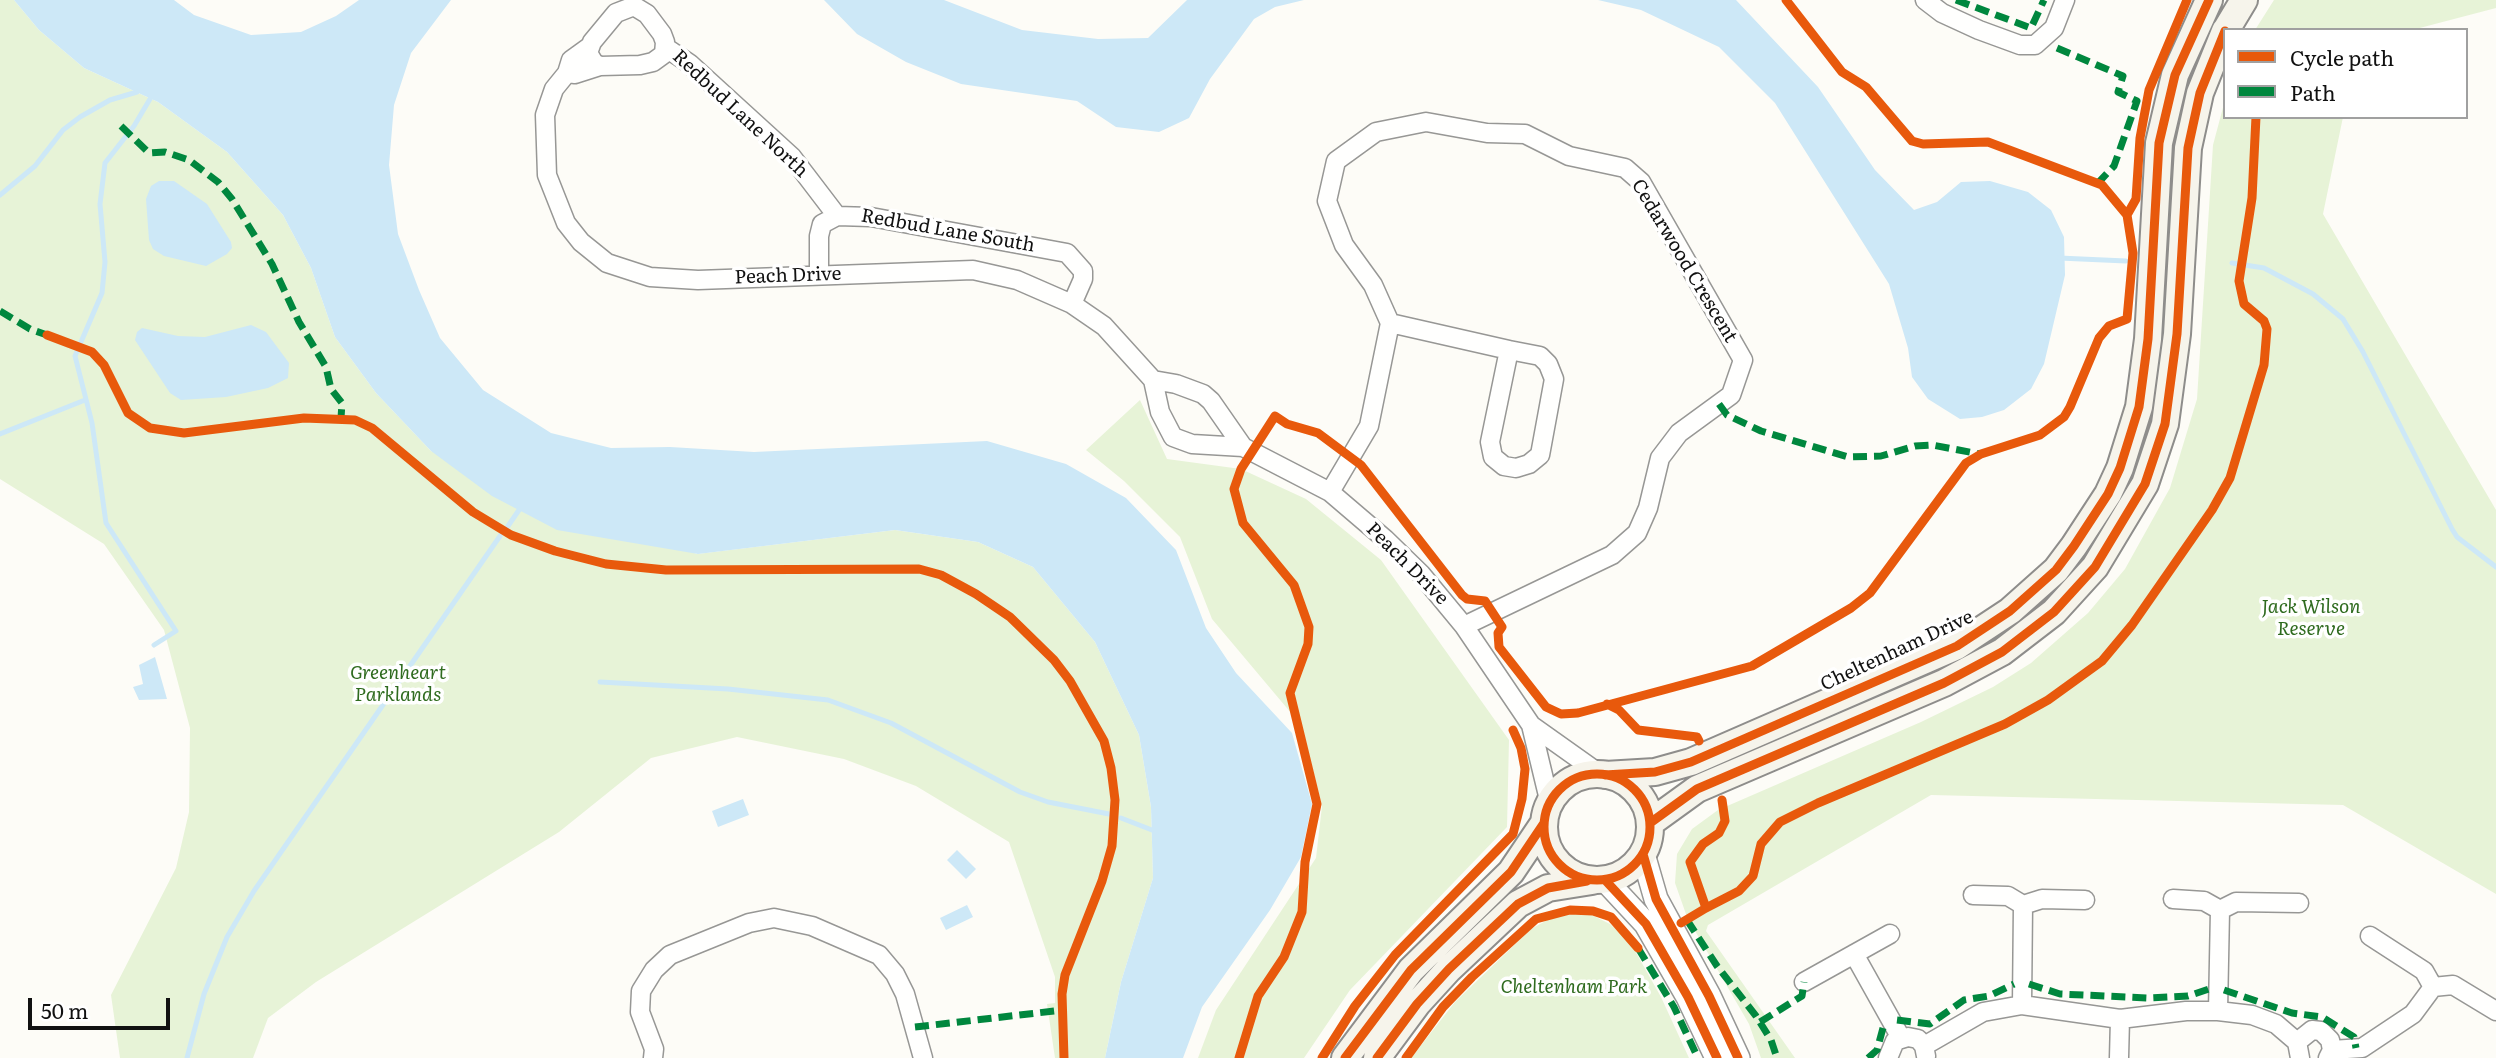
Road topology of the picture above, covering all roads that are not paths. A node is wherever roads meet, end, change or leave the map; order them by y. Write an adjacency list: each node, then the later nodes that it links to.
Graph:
1 (1925, 0): 2 (street)
2 (2065, 0)
3 (2209, 0): 23 (main road, Cheltenham Drive)
4 (2244, 0): 7 (main road)
5 (638, 4): 6 (street, Peach Drive); 10 (street, Peach Drive)
6 (619, 5): 9 (street, Peach Drive)
7 (2226, 28)
8 (2223, 35): 25 (main road)
9 (589, 47): 11 (street); 12 (street, Peach Drive)
10 (665, 47): 11 (street); 13 (street, Redbud Lane North)
11 (600, 66): 12 (street)
12 (567, 73): 14 (street, Peach Drive)
13 (837, 216): 14 (street, Redbud Lane South); 15 (street, Redbud Lane South)
14 (819, 274): 15 (street, Peach Drive)
15 (1072, 304): 18 (street, Peach Drive)
16 (1390, 323): 17 (street); 20 (street); 21 (street, Cedarwood Crescent)
17 (1509, 350): 17 (street)
18 (1153, 380): 19 (street); 19 (street, Peach Drive)
19 (1242, 447): 20 (street, Peach Drive)
20 (1330, 492): 21 (street, Peach Drive)
21 (1464, 626): 22 (street, Peach Drive)
22 (1531, 725): 23 (street, Peach Drive); 24 (street, Peach Drive)
23 (1602, 774): 24 (main road); 25 (main road)
24 (1547, 813): 27 (main road); 49 (main road)
25 (1650, 823): 26 (main road)
26 (1643, 854): 27 (main road); 52 (street)
27 (1601, 880): 50 (main road); 51 (street)
28 (1973, 895): 32 (street)
29 (2173, 899): 33 (street)
30 (2085, 900): 32 (street)
31 (2299, 904): 33 (street)
32 (2023, 905): 39 (street)
33 (2220, 910): 40 (street)
34 (1890, 934): 36 (street)
35 (2370, 936): 38 (street)
36 (1854, 954): 37 (street); 43 (street)
37 (1804, 982)
38 (2433, 987): 41 (street); 46 (street)
39 (2022, 1005): 42 (street); 45 (street)
40 (2218, 1011): 42 (street); 44 (street)
41 (2496, 1011)
42 (2120, 1019): 54 (street)
43 (1901, 1038): 45 (street); 53 (street)
44 (2299, 1050): 46 (street)
45 (1925, 1052)
46 (2330, 1054)
47 (653, 1058): 48 (street)
48 (923, 1058)
49 (1345, 1058)
50 (1377, 1058)
51 (1717, 1058)
52 (1738, 1058)
53 (1888, 1058)
54 (2119, 1058)

